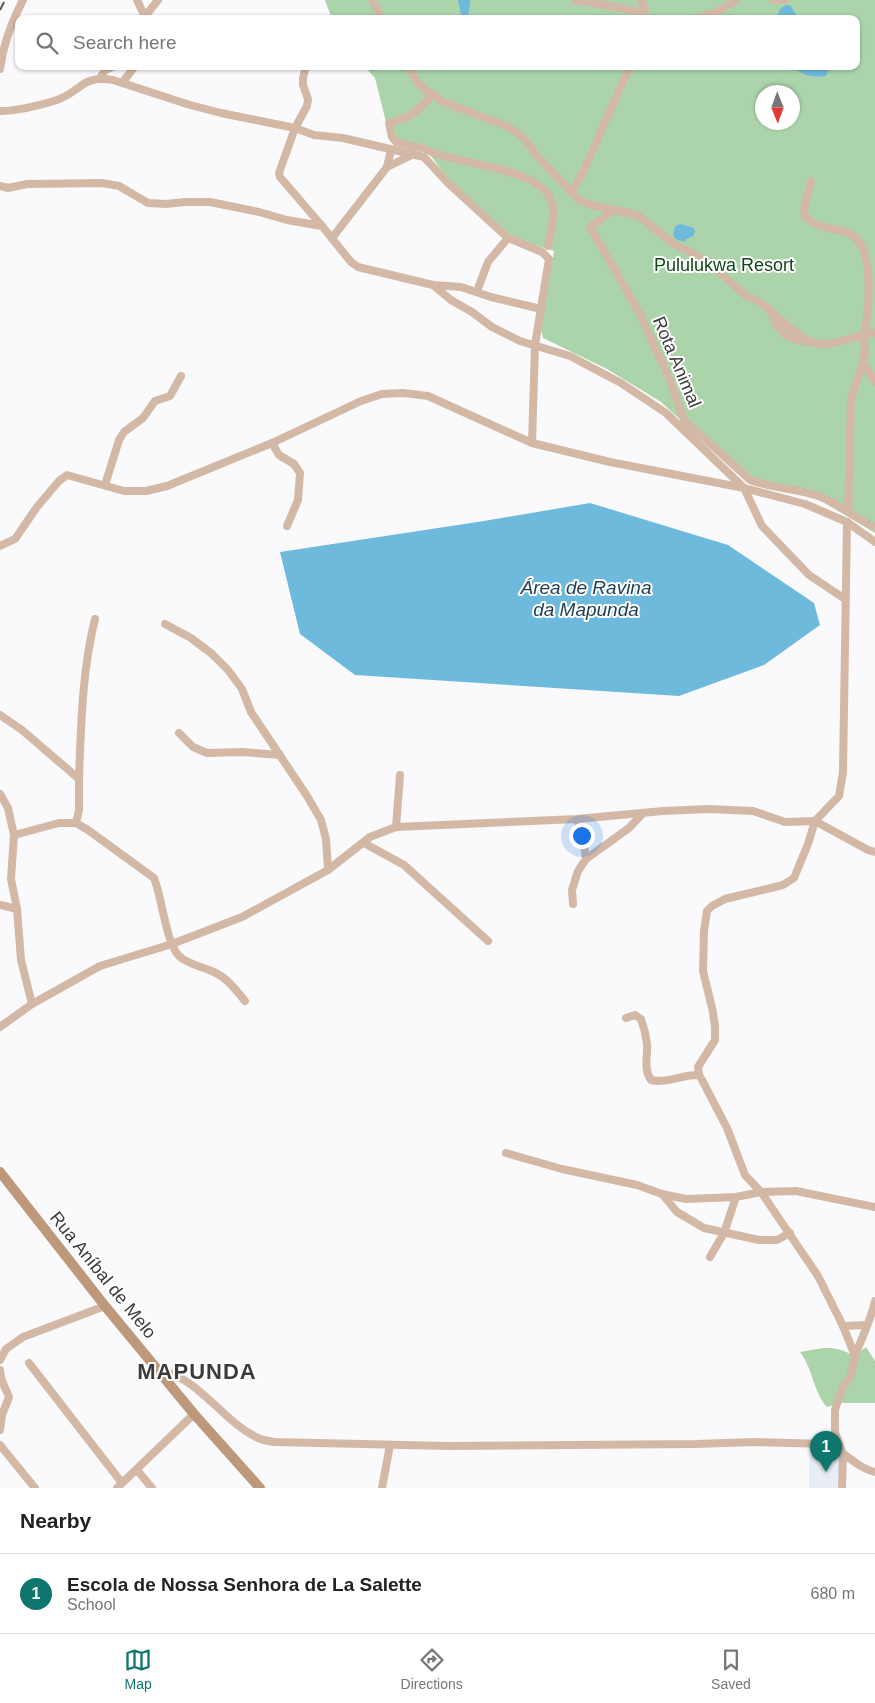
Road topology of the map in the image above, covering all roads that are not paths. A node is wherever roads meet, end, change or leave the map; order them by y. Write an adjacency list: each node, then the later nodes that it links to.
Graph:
1 (23, 0): 12 (street)
2 (137, 0): 13 (street)
3 (158, 0): 14 (street)
4 (372, 0): 15 (street)
5 (576, 0): 10 (street)
6 (641, 0): 11 (street)
7 (736, 0): 16 (street)
8 (773, 0): 9 (street)
9 (786, 0)
10 (590, 1): 11 (street)
11 (642, 14)
12 (15, 15)
13 (143, 15)
14 (146, 15)
15 (380, 15)
16 (706, 15)
17 (15, 16): 19 (street)
18 (15, 35): 19 (street)
19 (9, 36): 20 (street)
20 (0, 69)
21 (104, 70): 26 (street)
22 (132, 70): 27 (street)
23 (305, 70): 30 (street)
24 (410, 70): 28 (street)
25 (628, 70): 36 (street)
26 (100, 78): 27 (street); 29 (street)
27 (122, 83): 30 (street)
28 (433, 94): 36 (street); 41 (street)
29 (0, 111)
30 (295, 128): 31 (street); 38 (street)
31 (391, 150): 32 (street); 33 (street)
32 (414, 154): 33 (street); 40 (street)
33 (387, 167): 39 (street)
34 (811, 181): 46 (street)
35 (0, 186): 38 (street)
36 (571, 193): 37 (street)
37 (614, 210): 46 (street); 55 (street, Rota Animal)
38 (322, 226): 39 (street)
39 (332, 238): 42 (street)
40 (508, 238): 43 (street); 44 (street)
41 (548, 246)
42 (433, 285): 43 (street); 47 (street)
43 (477, 291): 44 (street)
44 (541, 309): 47 (street)
45 (875, 333): 46 (street)
46 (864, 334): 48 (street)
47 (534, 345): 52 (street); 54 (street)
48 (863, 362): 50 (street); 55 (street)
49 (181, 376): 53 (street)
50 (875, 382)
51 (272, 443): 52 (street); 53 (street); 57 (street)
52 (532, 443): 54 (street)
53 (105, 485): 60 (street)
54 (744, 488): 56 (street); 61 (street)
55 (848, 511): 58 (street, Rota Animal)
56 (847, 522): 59 (street); 61 (street)
57 (287, 526)
58 (875, 527)
59 (875, 542)
60 (0, 546)
61 (845, 599): 72 (street)
62 (95, 619): 68 (street)
63 (165, 624): 66 (street)
64 (0, 715): 68 (street)
65 (178, 733): 66 (street)
66 (280, 755): 79 (street)
67 (400, 775): 74 (street)
68 (79, 779): 73 (street)
69 (0, 794): 75 (street)
70 (643, 813): 71 (street); 72 (street); 78 (street)
71 (577, 819): 74 (street); 78 (street)
72 (815, 821): 77 (street); 89 (street)
73 (76, 823): 75 (street); 84 (street)
74 (396, 826): 76 (street)
75 (14, 835): 82 (street)
76 (364, 843): 79 (street); 83 (street)
77 (875, 852)
78 (586, 859): 80 (street)
79 (328, 870): 84 (street)
80 (573, 904)
81 (0, 905): 82 (street)
82 (16, 909): 86 (street)
83 (488, 941)
84 (172, 944): 85 (street); 86 (street)
85 (244, 1001)
86 (32, 1004): 88 (street)
87 (626, 1018): 89 (street)
88 (0, 1027)
89 (699, 1075): 92 (street)
90 (506, 1153): 93 (street)
91 (0, 1172): 100 (street, Rua Aníbal de Melo)
92 (761, 1192): 94 (street); 95 (street); 97 (street)
93 (662, 1194): 94 (street); 96 (street)
94 (736, 1197): 96 (street)
95 (875, 1207)
96 (724, 1233): 97 (street); 98 (street)
97 (790, 1233): 102 (street)
98 (710, 1257)
99 (875, 1301): 101 (street)
100 (105, 1306): 104 (street); 107 (street, Rua Aníbal de Melo)
101 (866, 1325): 102 (street); 103 (street)
102 (844, 1326): 103 (street)
103 (855, 1356): 112 (street)
104 (0, 1360)
105 (28, 1363): 115 (street)
106 (0, 1370): 109 (street)
107 (158, 1370): 108 (street, Rua Aníbal de Melo); 111 (street)
108 (194, 1414): 113 (street); 118 (street, Rua Aníbal de Melo)
109 (0, 1430)
110 (0, 1445): 116 (street)
111 (390, 1445): 112 (street); 119 (street)
112 (843, 1455): 114 (street); 120 (street)
113 (137, 1470): 115 (street); 117 (street)
114 (875, 1472)
115 (120, 1486)
116 (34, 1488)
117 (152, 1488)
118 (260, 1488)
119 (382, 1488)
120 (842, 1488)

